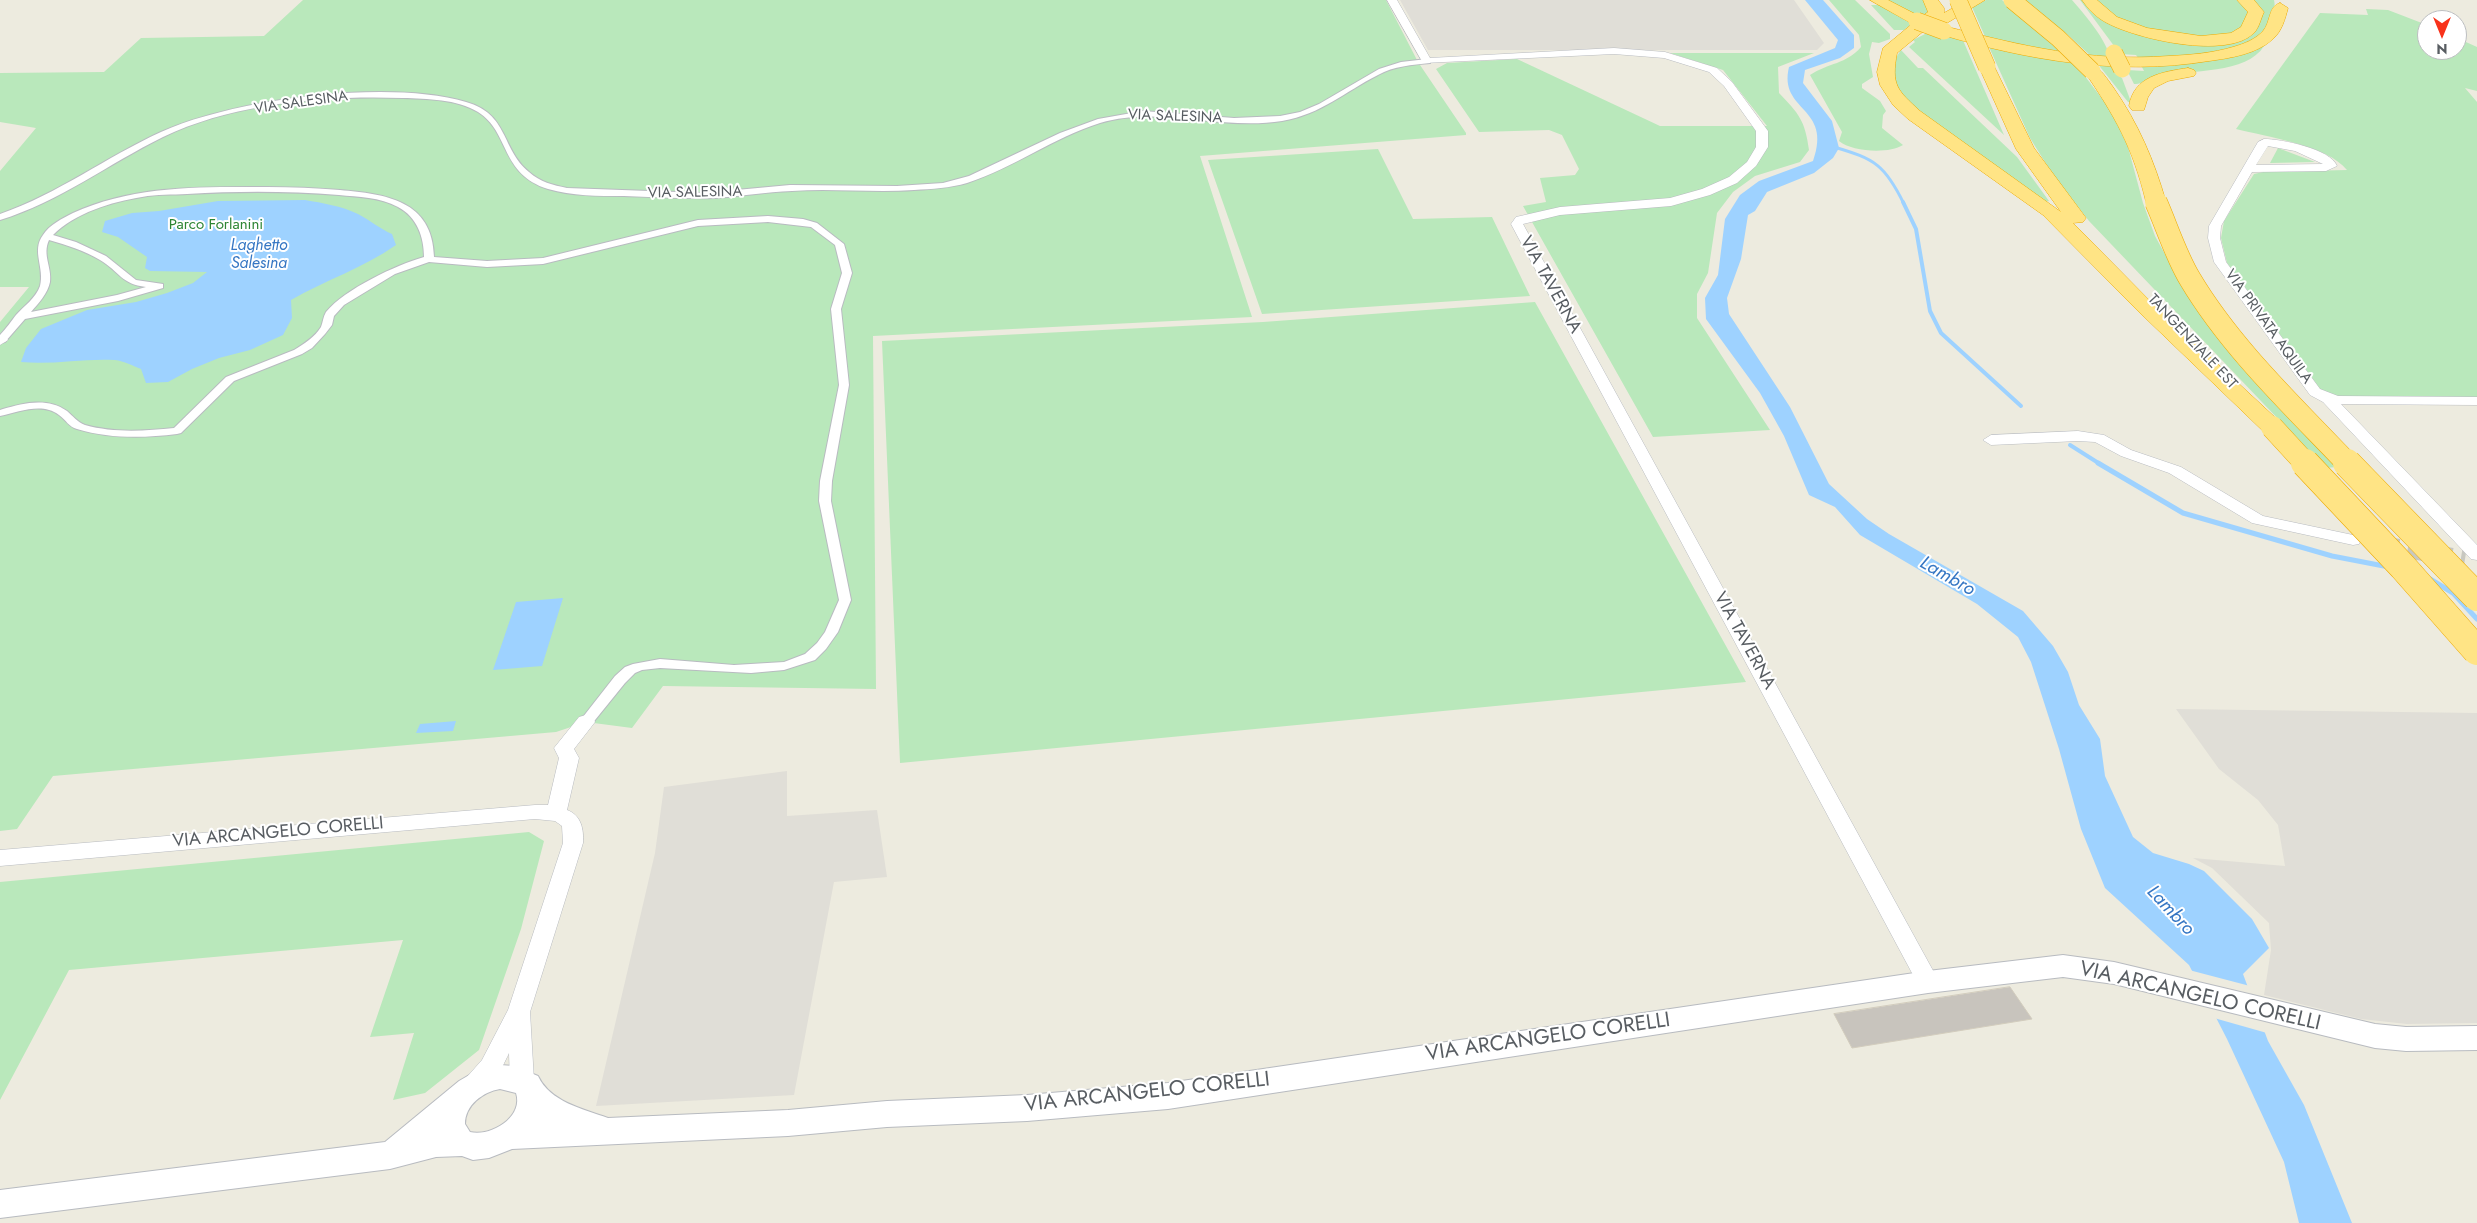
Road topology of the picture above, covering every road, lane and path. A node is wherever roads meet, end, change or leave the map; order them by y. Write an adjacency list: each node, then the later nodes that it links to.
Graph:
1 (1392, 0): 11 (street)
2 (1877, 0): 10 (highway, bridge)
3 (1930, 0): 12 (highway)
4 (1958, 0): 19 (highway, bridge)
5 (1978, 0): 12 (highway)
6 (2012, 0): 14 (highway, bridge)
7 (2076, 0): 13 (highway, bridge)
8 (2089, 0): 9 (highway)
9 (2244, 0)
10 (2279, 4): 13 (highway)
11 (1427, 61): 16 (street, VIA SALESINA); 33 (street, VIA TAVERNA)
12 (1887, 62): 19 (highway)
13 (2138, 106): 14 (highway)
14 (2151, 166): 28 (highway, TANGENZIALE EST, bridge)
15 (2249, 169): 15 (street, VIA PRIVATA AQUILA); 22 (street, VIA PRIVATA AQUILA)
16 (0, 217)
17 (46, 236): 18 (street); 20 (street); 20 (street)
18 (429, 259): 24 (street); 30 (street)
19 (2119, 273): 29 (highway, bridge)
20 (20, 317): 21 (street)
21 (3, 337)
22 (2328, 399): 23 (street, VIA PRIVATA AQUILA); 27 (street)
23 (2477, 400)
24 (0, 413)
25 (1991, 440): 26 (street)
26 (2353, 540)
27 (2473, 558)
28 (2477, 597)
29 (2477, 650)
30 (586, 722): 31 (street)
31 (556, 812): 32 (street, VIA ARCANGELO CORELLI); 34 (street)
32 (0, 858)
33 (1928, 982): 35 (street, VIA ARCANGELO CORELLI); 38 (street, VIA ARCANGELO CORELLI)
34 (519, 1011): 36 (street); 37 (street)
35 (2477, 1038)
36 (528, 1088): 37 (street); 38 (street, VIA ARCANGELO CORELLI); 39 (street)
37 (465, 1094): 40 (street); 41 (street)
38 (612, 1130): 39 (street, VIA ARCANGELO CORELLI)
39 (510, 1136): 40 (street)
40 (461, 1142): 41 (street)
41 (379, 1156): 42 (street)
42 (0, 1204)

